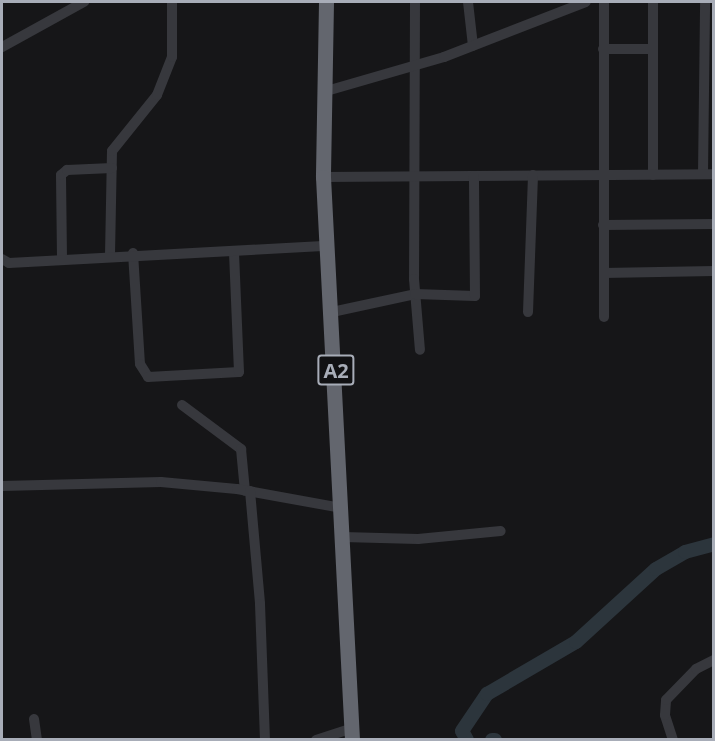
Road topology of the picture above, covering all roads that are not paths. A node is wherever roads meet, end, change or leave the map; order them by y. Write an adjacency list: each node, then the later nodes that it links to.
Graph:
1 (84, 2): 10 (street)
2 (171, 2): 17 (street)
3 (326, 2): 16 (highway, A2)
4 (415, 2): 15 (street)
5 (468, 2): 11 (street)
6 (586, 2): 11 (street)
7 (604, 2): 13 (street)
8 (653, 2): 14 (street)
9 (705, 2): 12 (street)
10 (2, 46)
11 (473, 46): 15 (street)
12 (709, 48): 18 (street)
13 (603, 49): 14 (street); 19 (street)
14 (653, 49): 20 (street)
15 (412, 67): 16 (street); 24 (street)
16 (323, 92): 23 (highway, A2)
17 (112, 168): 30 (street); 31 (street)
18 (708, 174): 20 (street)
19 (602, 175): 20 (street); 22 (street); 26 (street)
20 (652, 175)
21 (474, 176): 22 (street); 24 (street); 35 (street)
22 (533, 176): 37 (street)
23 (323, 177): 24 (street); 27 (highway, A2)
24 (414, 177): 35 (street)
25 (714, 224): 26 (street)
26 (603, 225): 34 (street)
27 (328, 246): 28 (street); 36 (highway, A2)
28 (234, 251): 29 (street); 29 (street)
29 (133, 253): 30 (street)
30 (110, 255): 31 (street)
31 (62, 258): 32 (street)
32 (2, 259)
33 (714, 271): 34 (street)
34 (603, 273): 38 (street)
35 (415, 294): 36 (street); 39 (street)
36 (332, 312): 43 (highway, A2)
37 (528, 312)
38 (604, 317)
39 (420, 350)
40 (182, 405): 42 (street)
41 (2, 486): 42 (street)
42 (247, 491): 43 (street); 51 (street)
43 (342, 508): 45 (highway, A2)
44 (501, 531): 45 (street)
45 (343, 537): 48 (highway, A2)
46 (714, 660): 49 (street)
47 (34, 719): 50 (street)
48 (352, 736): 52 (street)
49 (669, 738)
50 (37, 740)
51 (264, 740)
52 (316, 740)

